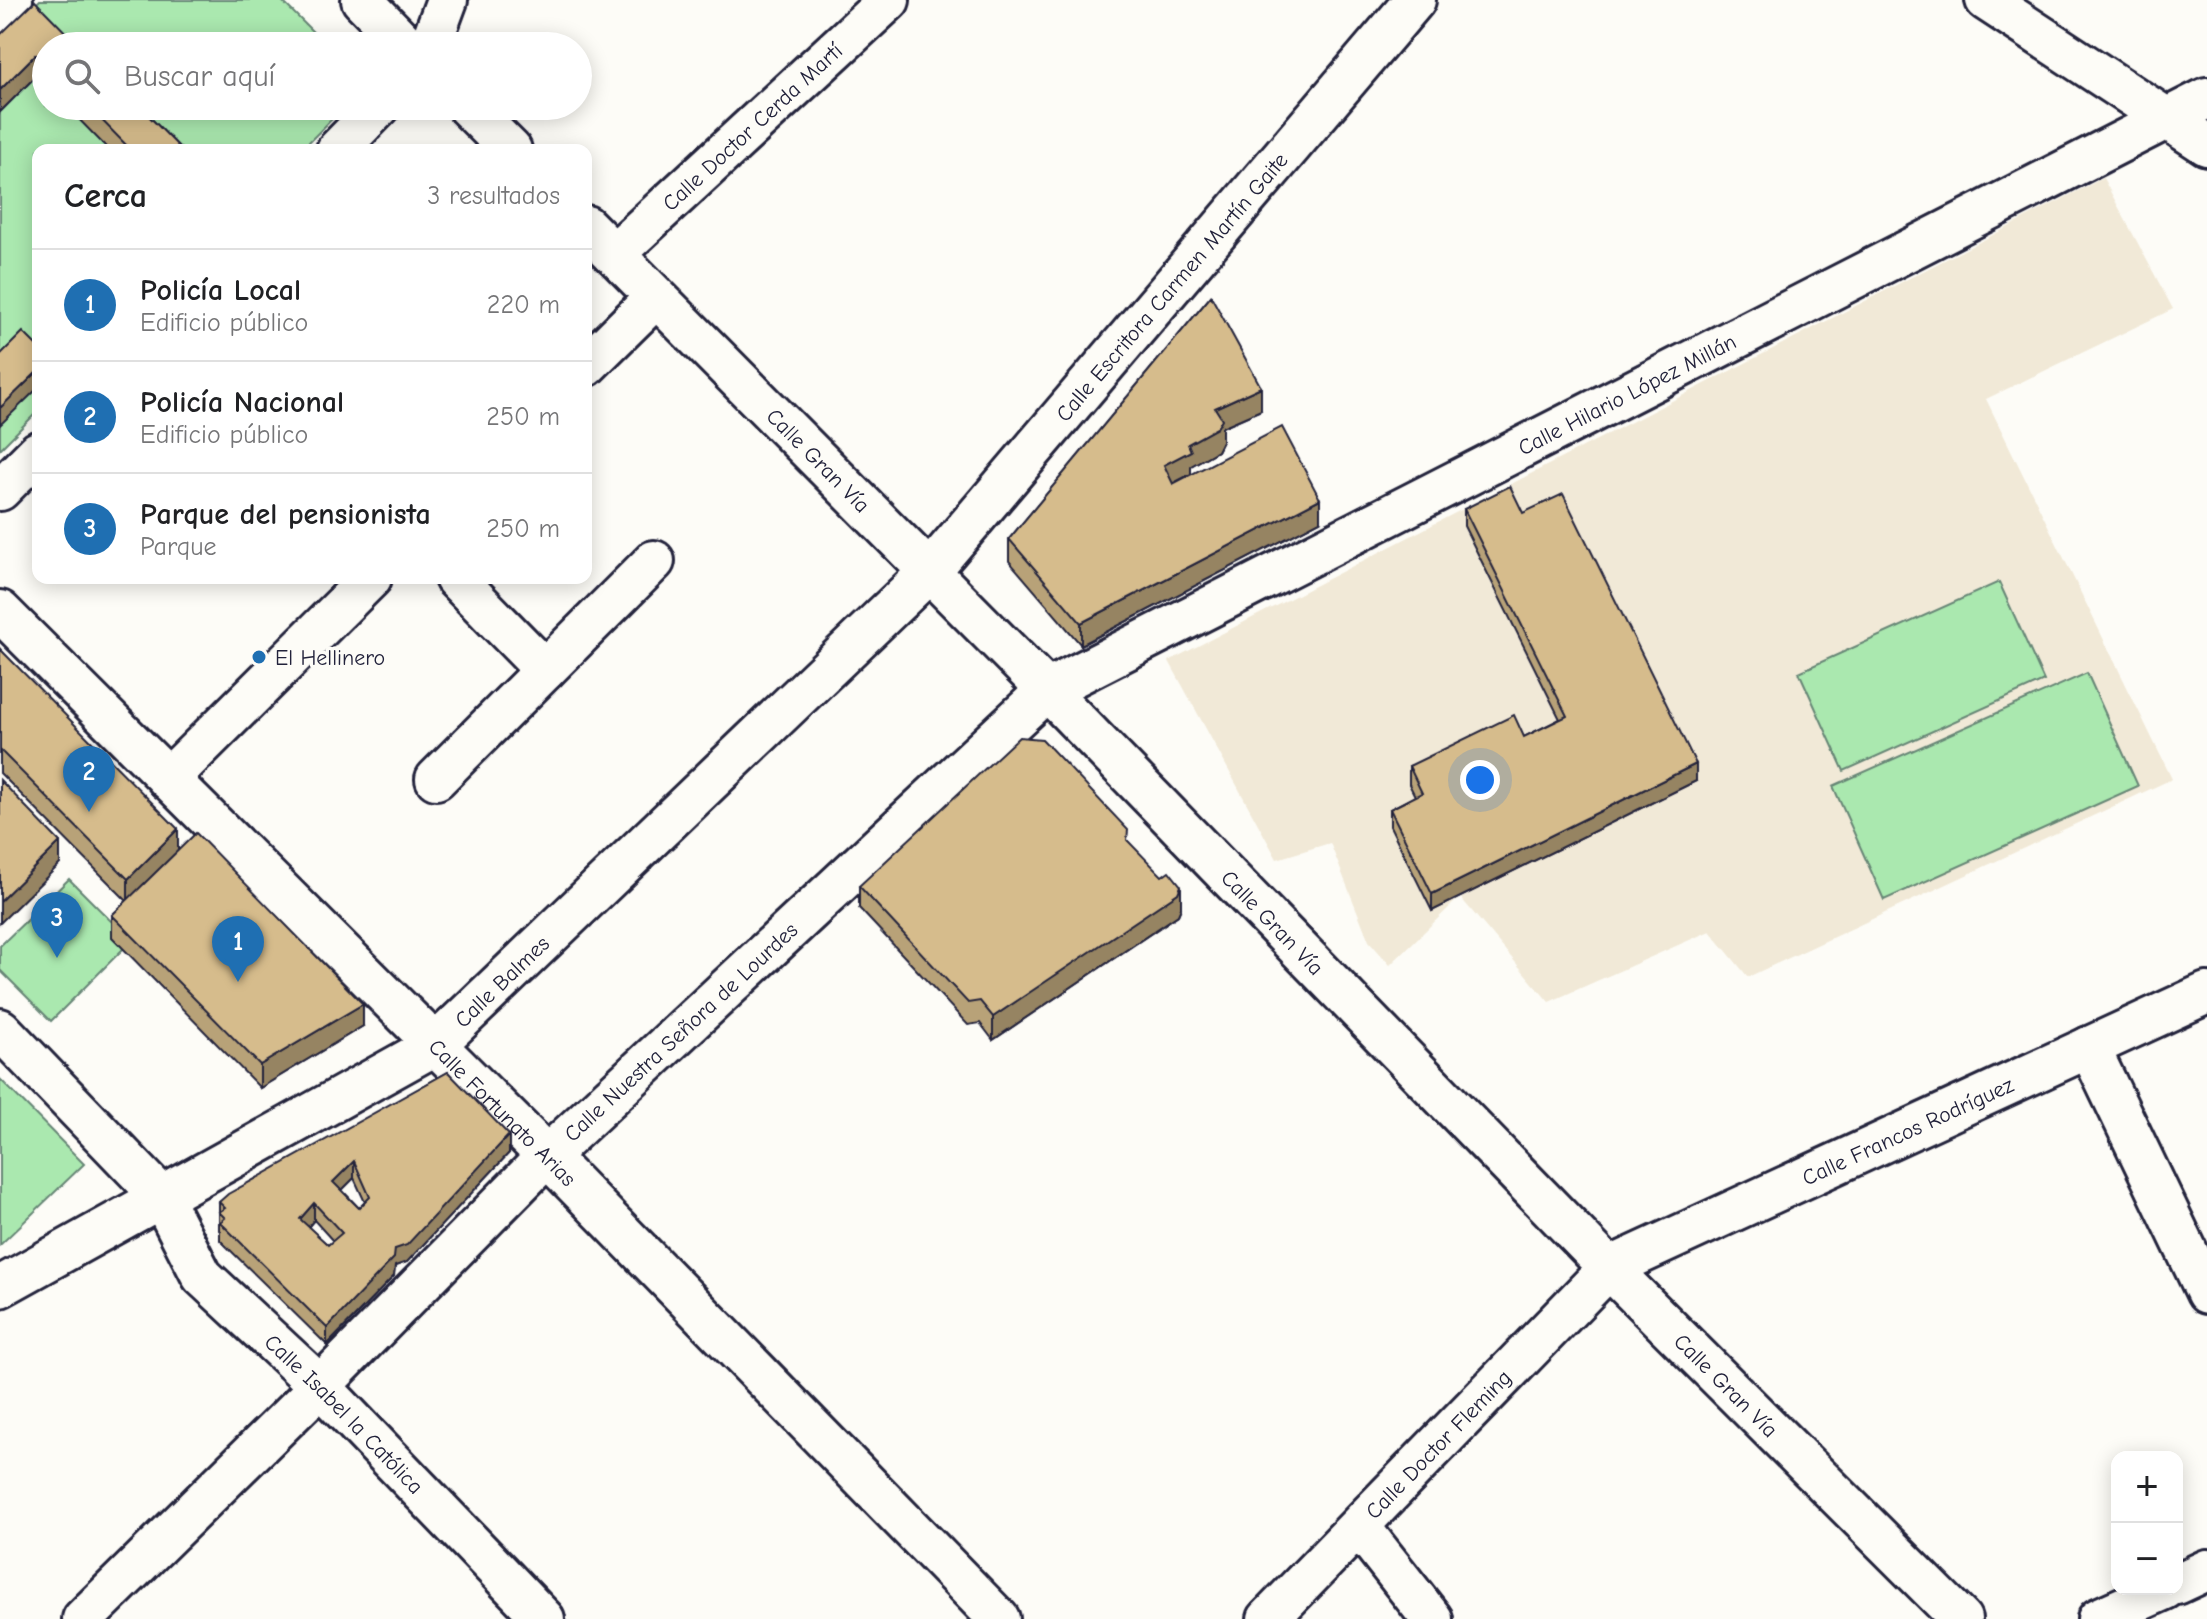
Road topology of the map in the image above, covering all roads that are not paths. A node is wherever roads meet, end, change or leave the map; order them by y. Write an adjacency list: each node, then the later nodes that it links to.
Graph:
1 (12, 0): 7 (street)
2 (362, 0): 8 (street)
3 (447, 0): 9 (street)
4 (889, 0): 18 (street, Calle Doctor Cerda Martí)
5 (1415, 0): 24 (street, Calle Escritora Carmen Martín Gaite)
6 (1986, 0): 13 (street)
7 (0, 12)
8 (393, 32)
9 (435, 32)
10 (2207, 98): 13 (street, Calle Hilario López Millán)
11 (366, 120): 14 (street)
12 (481, 120): 15 (street)
13 (2165, 120): 16 (street); 29 (street, Calle Hilario López Millán)
14 (343, 144)
15 (505, 144)
16 (2207, 145)
17 (592, 232): 18 (street, Calle Gran Vía)
18 (614, 254): 19 (street, Calle Gran Vía)
19 (656, 297): 20 (street); 24 (street, Calle Gran Vía)
20 (592, 360)
21 (32, 458): 22 (street)
22 (0, 490)
23 (654, 561): 28 (street)
24 (929, 572): 29 (street, Calle Gran Vía); 34 (street, Calle Balmes)
25 (365, 584): 30 (street)
26 (461, 584): 28 (street)
27 (0, 611): 30 (street, Calle Fortunato Arias)
28 (545, 670): 31 (street)
29 (1047, 690): 36 (street, Calle Nuestra Señora de Lourdes); 38 (street, Calle Gran Vía)
30 (168, 779): 34 (street, Calle Fortunato Arias)
31 (436, 779)
32 (2207, 993): 35 (street, Calle Francos Rodríguez)
33 (0, 1029): 37 (street, Calle Isabel la Católica)
34 (435, 1045): 36 (street, Calle Fortunato Arias); 37 (street, Calle Balmes)
35 (2089, 1047): 38 (street, Calle Francos Rodríguez); 40 (street)
36 (547, 1156): 41 (street, Calle Nuestra Señora de Lourdes); 48 (street, Calle Fortunato Arias)
37 (161, 1196): 39 (street, Calle Balmes); 41 (street, Calle Isabel la Católica)
38 (1609, 1268): 42 (street, Calle Doctor Fleming); 51 (street, Calle Gran Vía)
39 (0, 1287)
40 (2207, 1293)
41 (320, 1386): 46 (street, Calle Nuestra Señora de Lourdes); 47 (street, Calle Isabel la Católica)
42 (1359, 1526): 49 (street, Calle Doctor Fleming); 50 (street)
43 (2207, 1570): 44 (street)
44 (2183, 1581)
45 (2152, 1595): 52 (street)
46 (86, 1618)
47 (544, 1619)
48 (999, 1619)
49 (1268, 1619)
50 (1432, 1619)
51 (1961, 1619)
52 (2098, 1619)

